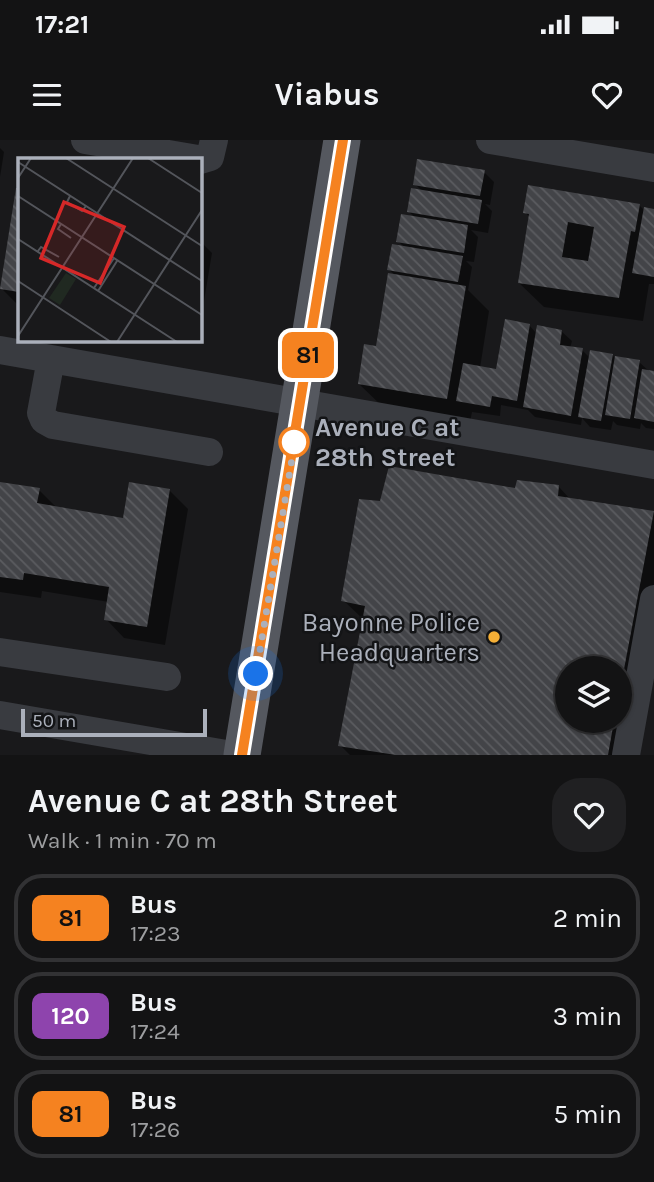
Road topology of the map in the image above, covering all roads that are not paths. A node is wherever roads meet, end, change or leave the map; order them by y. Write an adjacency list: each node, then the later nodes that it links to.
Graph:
1 (85, 140): 5 (street)
2 (214, 140): 6 (street)
3 (342, 140): 10 (main road)
4 (490, 140): 7 (street)
5 (193, 158)
6 (201, 158)
7 (654, 168)
8 (0, 350): 9 (street)
9 (51, 359): 10 (street); 11 (street)
10 (301, 402): 12 (street); 18 (main road)
11 (209, 452)
12 (654, 465)
13 (654, 599): 19 (street)
14 (0, 652): 15 (street)
15 (167, 677)
16 (0, 715): 17 (street)
17 (232, 755)
18 (242, 755)
19 (626, 755)

